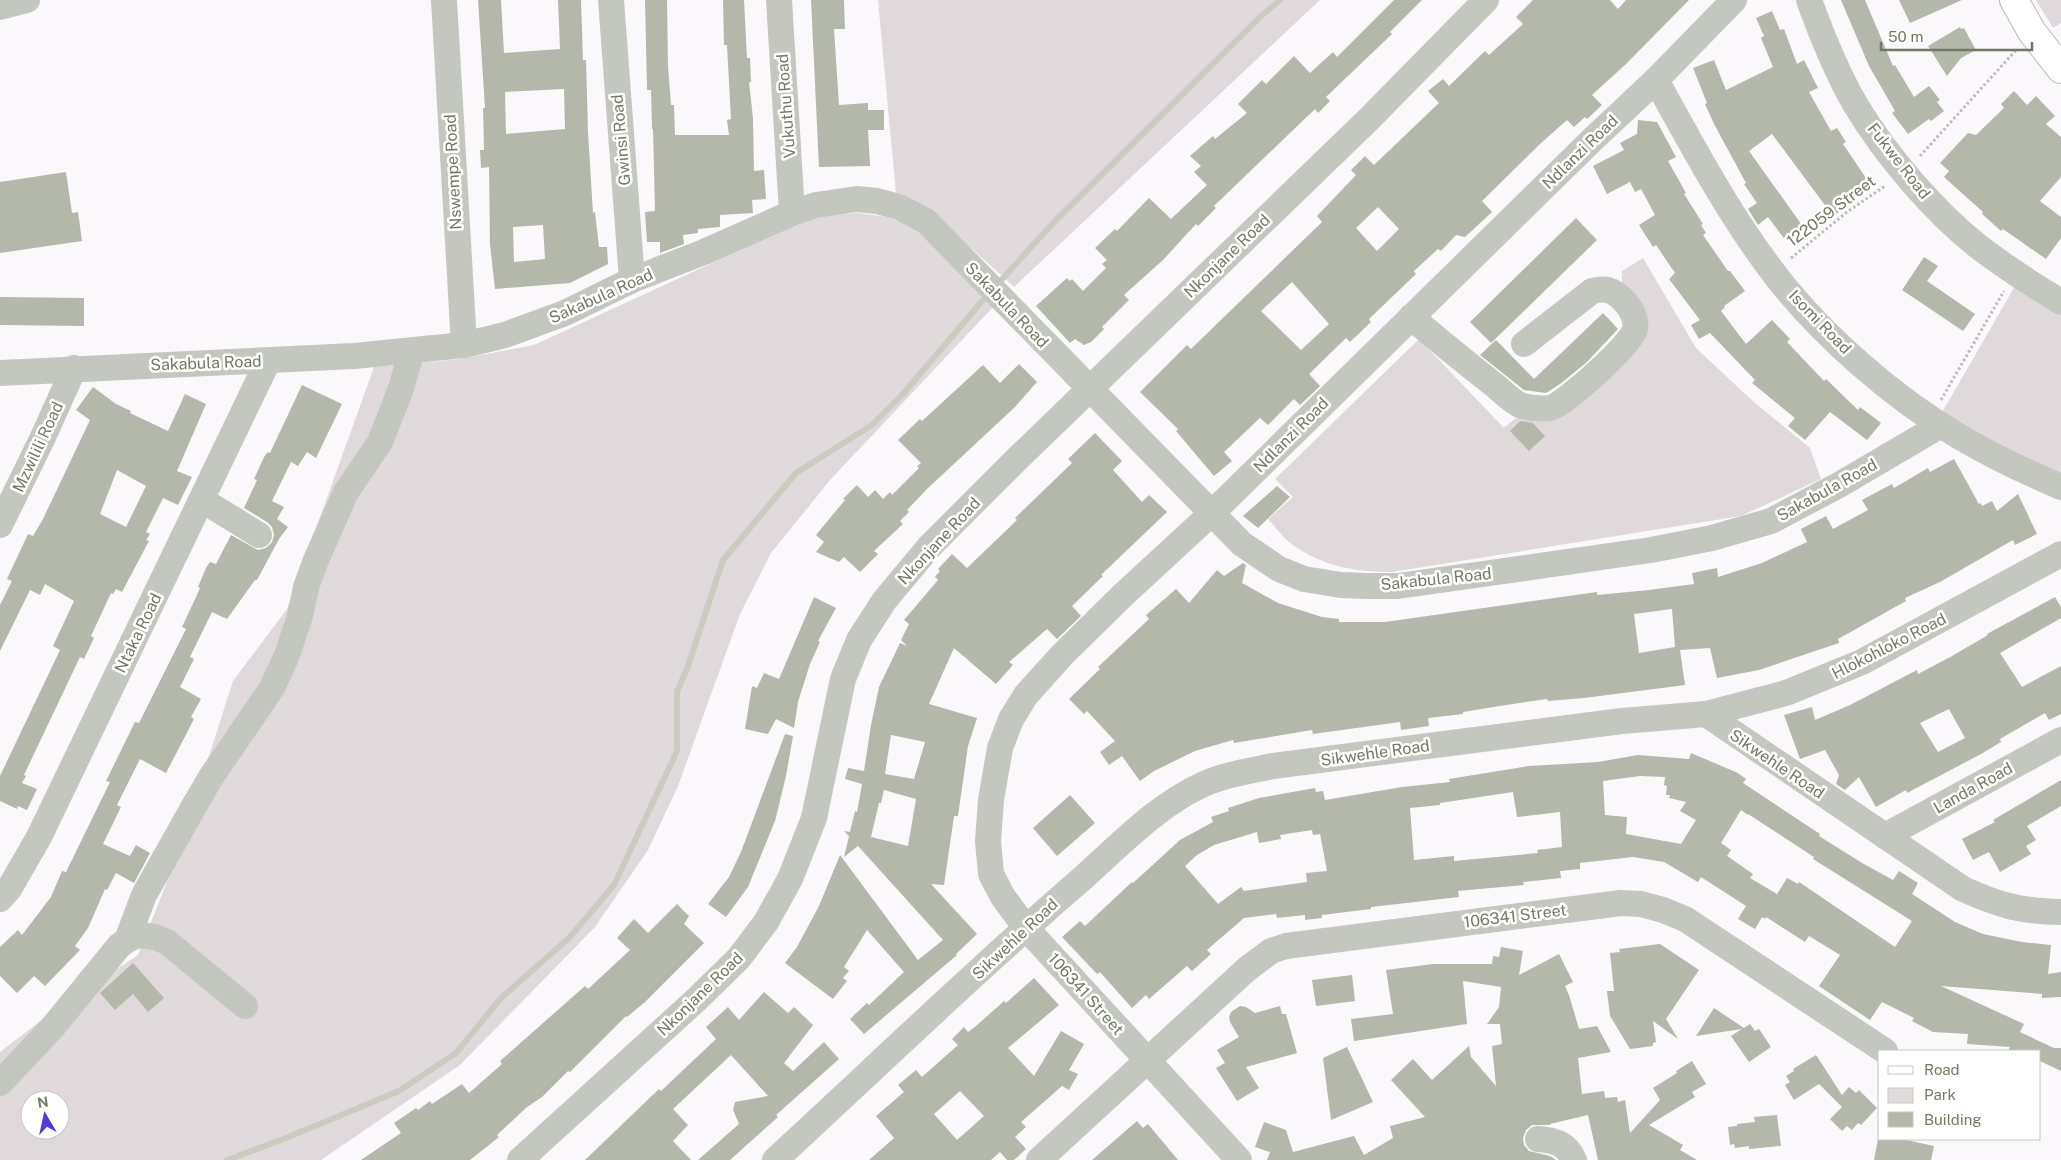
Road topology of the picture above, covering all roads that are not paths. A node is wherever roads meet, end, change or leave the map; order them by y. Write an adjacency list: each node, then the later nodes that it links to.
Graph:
1 (27, 0): 9 (street)
2 (444, 0): 16 (street, Nswempe Road)
3 (611, 0): 13 (street, Gwinsi Road)
4 (779, 0): 12 (street, Vukuthu Road)
5 (1486, 0): 22 (street, Nkonjane Road)
6 (1734, 0): 11 (street, Ndlanzi Road)
7 (1809, 0): 14 (street, Fukwe Road)
8 (2014, 0): 10 (main road)
9 (0, 7)
10 (2061, 68)
11 (1656, 80): 15 (street, Ndlanzi Road); 23 (street, Isomi Road)
12 (792, 212): 13 (street, Sakabula Road); 22 (street, Sakabula Road)
13 (632, 280): 16 (street, Sakabula Road)
14 (2061, 302)
15 (1411, 317): 17 (street); 26 (street, Ndlanzi Road)
16 (464, 344): 18 (street, Sakabula Road)
17 (1524, 344)
18 (412, 351): 19 (street, Sakabula Road); 36 (street)
19 (268, 361): 20 (street, Sakabula Road); 25 (street, Ntaka Road)
20 (74, 368): 21 (street, Sakabula Road); 27 (street, Mzwilili Road)
21 (0, 373)
22 (1090, 390): 26 (street, Sakabula Road); 43 (street, Nkonjane Road)
23 (1936, 421): 24 (street, Isomi Road); 26 (street, Sakabula Road)
24 (2061, 487)
25 (202, 500): 28 (street); 33 (street, Ntaka Road)
26 (1212, 513): 35 (street, Ndlanzi Road)
27 (0, 525)
28 (258, 535)
29 (2061, 554): 30 (street, Hlokohloko Road)
30 (1706, 714): 32 (street, Sikwehle Road); 35 (street, Sikwehle Road)
31 (2061, 740): 32 (street, Landa Road)
32 (1885, 836): 34 (street, Sikwehle Road)
33 (0, 899)
34 (2061, 912)
35 (1026, 928): 39 (street, 106341 Street); 44 (street, Sikwehle Road)
36 (127, 940): 37 (street); 40 (street)
37 (245, 1006)
38 (1883, 1050): 39 (street, 106341 Street)
39 (1147, 1060): 42 (street, 106341 Street); 45 (street, 106341 Street)
40 (0, 1083)
41 (1538, 1139): 46 (street)
42 (1044, 1158)
43 (520, 1160)
44 (775, 1160)
45 (1239, 1160)
46 (1574, 1160)

